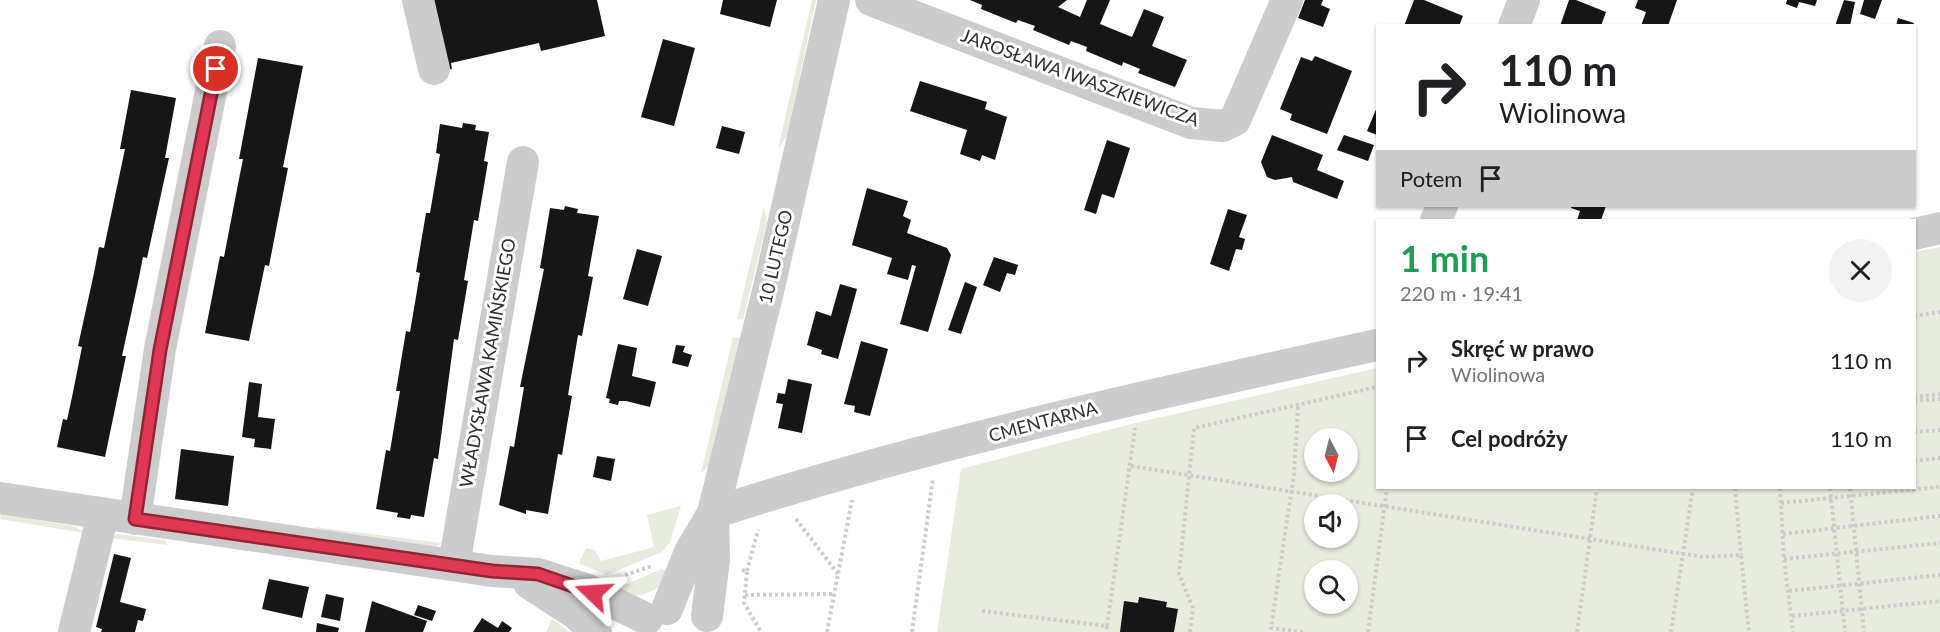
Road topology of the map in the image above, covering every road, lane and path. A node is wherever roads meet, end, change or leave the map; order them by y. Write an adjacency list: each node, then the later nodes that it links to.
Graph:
1 (418, 0): 8 (street)
2 (834, 0): 43 (street, 10 LUTEGO)
3 (871, 0): 4 (street, JAROSŁAWA IWASZKIEWICZA)
4 (1287, 0)
5 (1524, 0): 6 (street)
6 (1515, 24)
7 (220, 46): 47 (street)
8 (434, 69)
9 (523, 162): 60 (street, WŁADYSŁAWA KAMIŃSKIEGO)
10 (1940, 228): 11 (street)
11 (1916, 234)
12 (1940, 312): 13 (path)
13 (1916, 316)
14 (1376, 345): 43 (street, CMENTARNA)
15 (1376, 387): 19 (path)
16 (1940, 396): 17 (path); 18 (path)
17 (1916, 397)
18 (1916, 401)
19 (1298, 407): 27 (path); 36 (path)
20 (1136, 423): 25 (path)
21 (1940, 430): 22 (path)
22 (1916, 432)
23 (1940, 458): 24 (path)
24 (1916, 461)
25 (1131, 466): 27 (path); 79 (path)
26 (934, 471): 84 (path)
27 (1190, 475): 36 (path); 86 (path)
28 (1940, 488): 37 (path)
29 (1387, 489): 42 (path)
30 (1597, 489): 52 (path)
31 (1693, 489): 54 (path)
32 (1735, 489): 57 (path)
33 (1780, 489): 41 (path)
34 (1830, 489): 39 (path)
35 (1850, 489): 37 (path)
36 (1291, 491): 42 (path); 87 (path)
37 (1851, 495): 39 (path); 48 (path)
38 (843, 497): 64 (path)
39 (1831, 497): 41 (path); 50 (path)
40 (0, 498): 44 (street)
41 (1781, 503): 51 (path)
42 (1385, 506): 52 (path); 88 (path)
43 (713, 513): 77 (street); 78 (street)
44 (103, 514): 47 (street); 80 (street)
45 (1940, 516): 48 (path)
46 (796, 518): 64 (path)
47 (135, 519): 60 (street)
48 (1854, 525): 50 (path); 55 (path)
49 (759, 527): 62 (path)
50 (1834, 527): 51 (path); 56 (path)
51 (1783, 534): 58 (path)
52 (1590, 540): 54 (path); 89 (path)
53 (1940, 543): 55 (path)
54 (1682, 553): 57 (path); 90 (path)
55 (1856, 553): 56 (path); 67 (path)
56 (1838, 554): 58 (path); 68 (path)
57 (1741, 555): 91 (path)
58 (1784, 559): 69 (path)
59 (663, 563): 66 (path)
60 (454, 565): 63 (street)
61 (739, 569): 62 (path)
62 (747, 572): 71 (path)
63 (513, 574): 77 (street); 81 (street)
64 (838, 574): 70 (path)
65 (1940, 575): 67 (path)
66 (622, 577)
67 (1859, 583): 68 (path); 73 (path)
68 (1841, 585): 69 (path); 75 (path)
69 (1789, 591): 76 (path)
70 (834, 594): 71 (path); 83 (path)
71 (745, 595): 82 (path)
72 (1940, 601): 73 (path)
73 (1862, 609): 75 (path); 94 (path)
74 (982, 611): 79 (path)
75 (1843, 611): 76 (path); 93 (path)
76 (1791, 616): 92 (path)
77 (650, 620): 78 (street)
78 (715, 624)
79 (1107, 626): 85 (path)
80 (74, 632)
81 (596, 632)
82 (761, 632)
83 (827, 632)
84 (912, 632)
85 (1106, 632)
86 (1190, 632)
87 (1304, 632)
88 (1368, 632)
89 (1577, 632)
90 (1671, 632)
91 (1749, 632)
92 (1793, 632)
93 (1845, 632)
94 (1864, 632)

